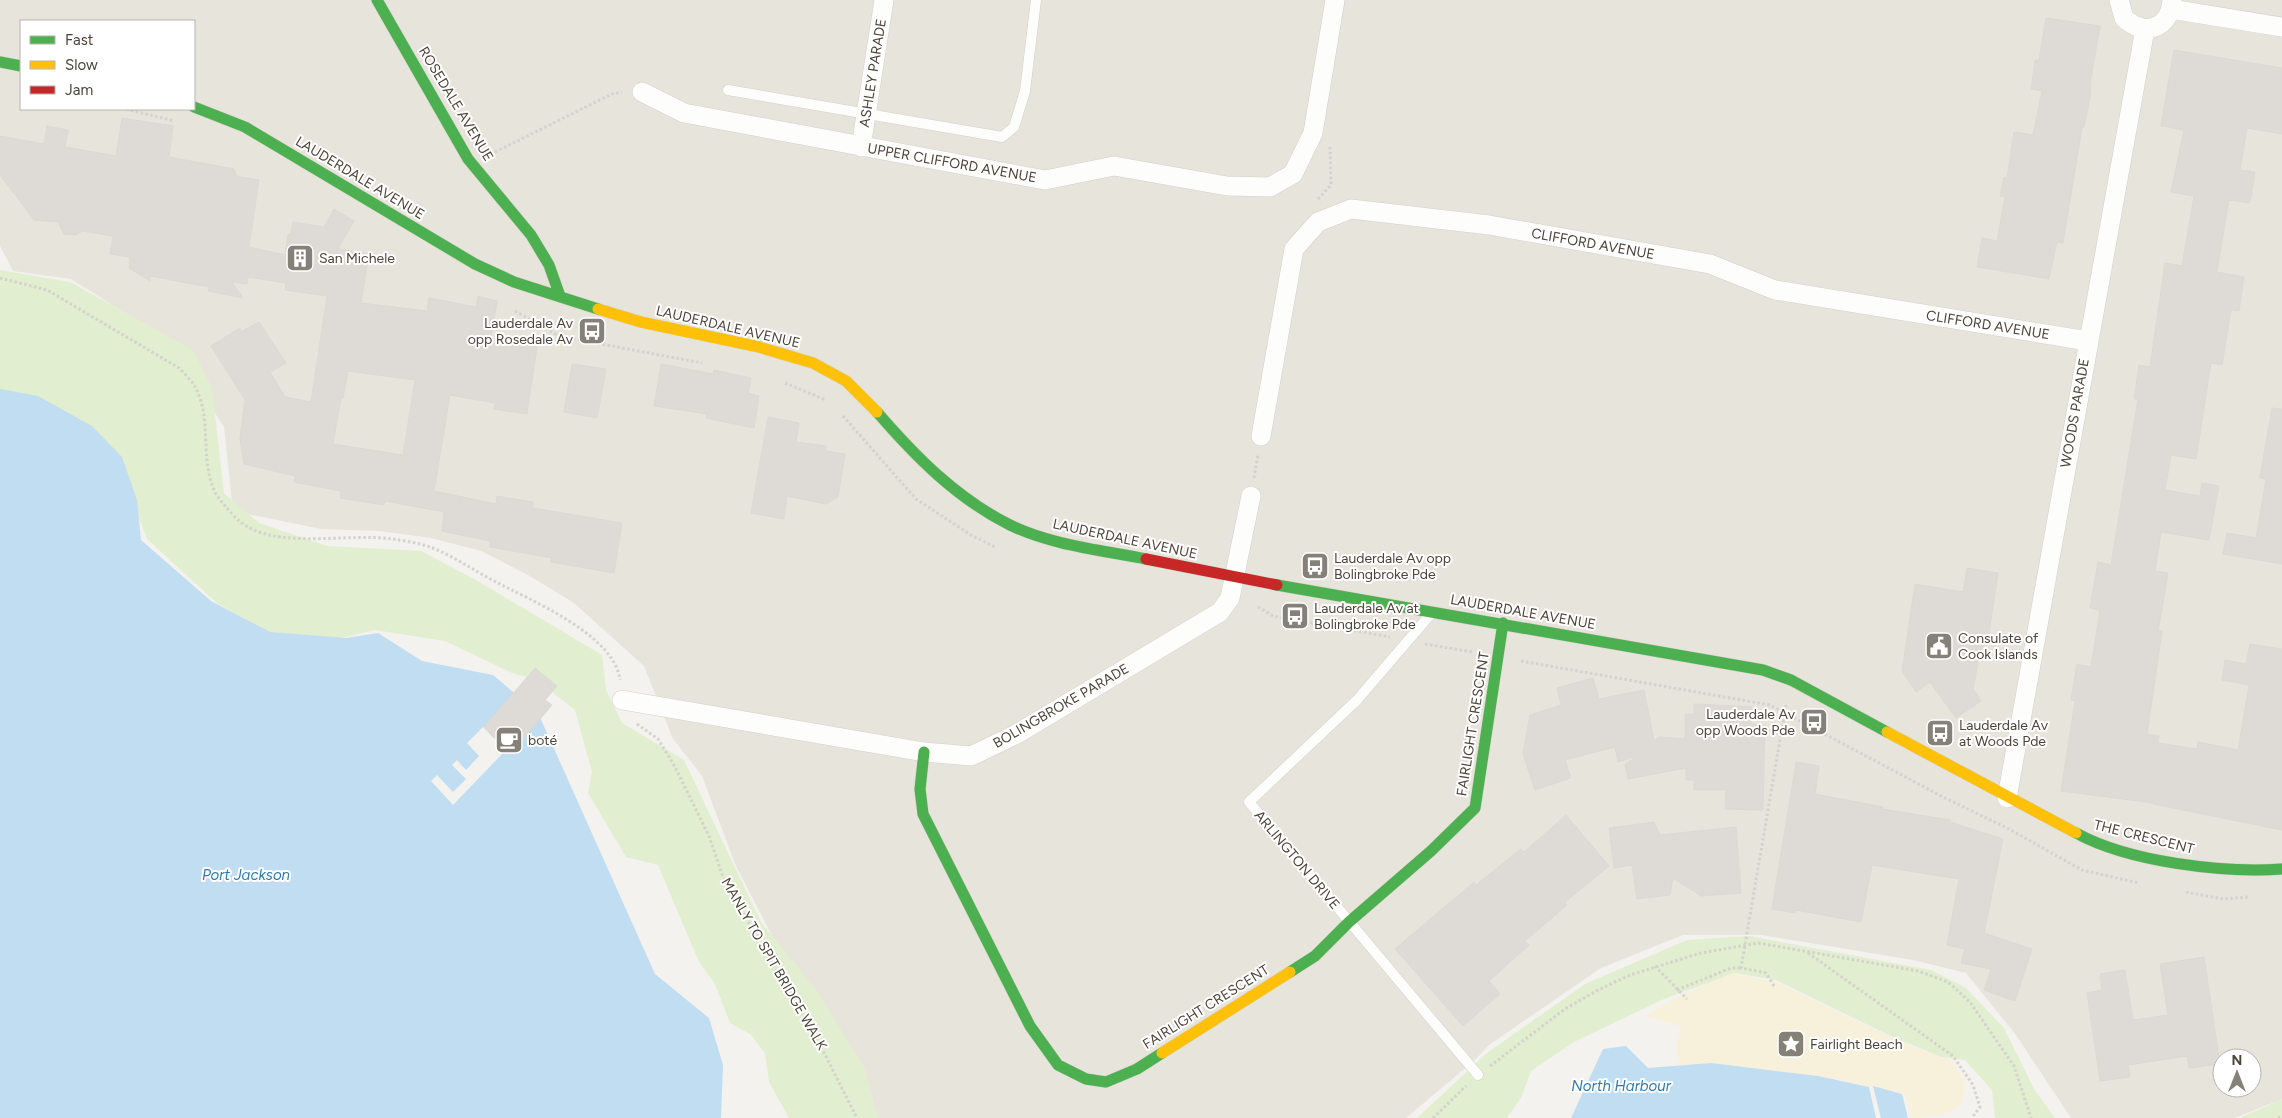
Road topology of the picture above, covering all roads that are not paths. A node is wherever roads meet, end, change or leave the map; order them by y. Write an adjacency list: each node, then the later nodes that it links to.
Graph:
1 (377, 0): 16 (main road, ROSEDALE AVENUE)
2 (884, 0): 14 (street, ASHLEY PARADE)
3 (1036, 0): 14 (lane)
4 (1335, 0): 15 (street, UPPER CLIFFORD AVENUE)
5 (2115, 1): 8 (street)
6 (2172, 4): 7 (street); 8 (street)
7 (2282, 27)
8 (2145, 29): 17 (street, WOODS PARADE)
9 (0, 62): 10 (main road)
10 (20, 66)
11 (728, 90): 14 (lane)
12 (642, 92): 15 (street, UPPER CLIFFORD AVENUE)
13 (195, 107): 16 (main road, LAUDERDALE AVENUE)
14 (866, 114): 15 (street, ASHLEY PARADE)
15 (861, 147)
16 (560, 296): 20 (main road, LAUDERDALE AVENUE)
17 (2088, 341): 18 (street, CLIFFORD AVENUE); 26 (street, WOODS PARADE)
18 (1261, 436)
19 (1250, 496): 20 (street, BOLINGBROKE PARADE)
20 (1236, 576): 21 (main road, LAUDERDALE AVENUE); 24 (street, BOLINGBROKE PARADE)
21 (1433, 611): 22 (main road, LAUDERDALE AVENUE); 28 (lane, ARLINGTON DRIVE)
22 (1503, 624): 25 (main road, LAUDERDALE AVENUE); 28 (main road, FAIRLIGHT CRESCENT)
23 (622, 700): 24 (street, BOLINGBROKE PARADE)
24 (924, 752): 28 (main road, FAIRLIGHT CRESCENT)
25 (1956, 770): 26 (main road, THE CRESCENT)
26 (2007, 798): 27 (main road, THE CRESCENT)
27 (2282, 869)
28 (1349, 922): 29 (lane, ARLINGTON DRIVE)
29 (1478, 1075)

